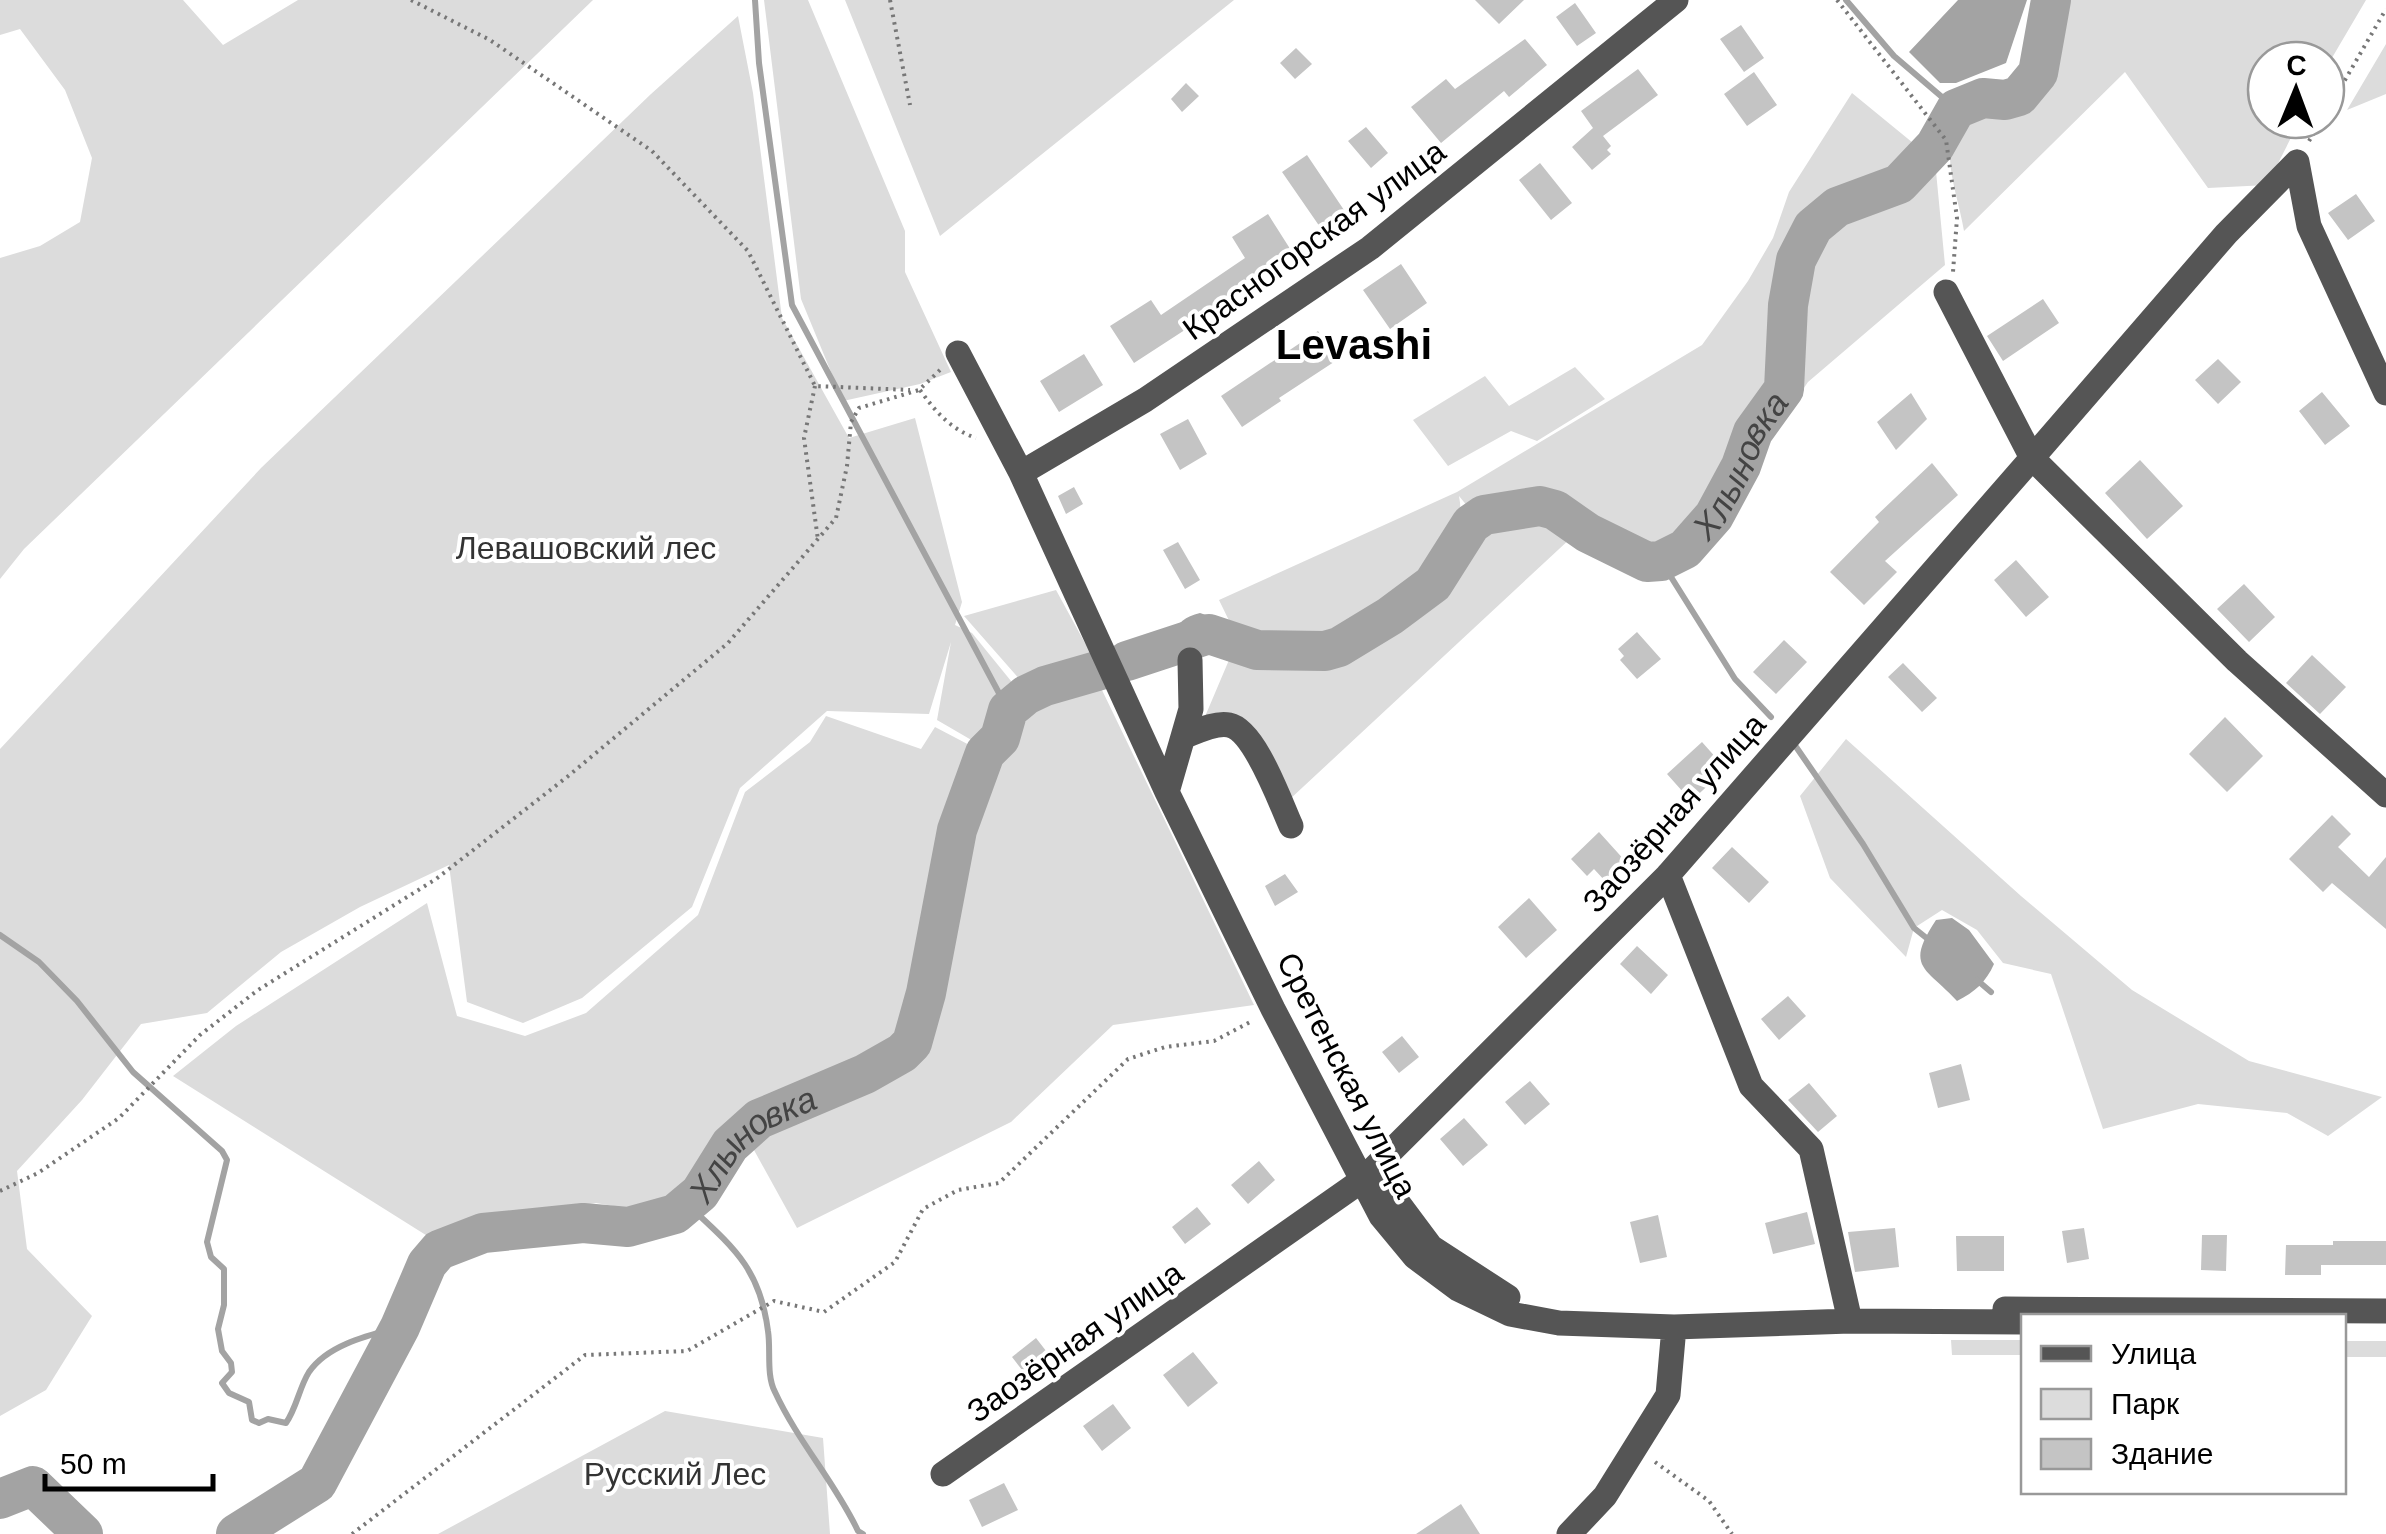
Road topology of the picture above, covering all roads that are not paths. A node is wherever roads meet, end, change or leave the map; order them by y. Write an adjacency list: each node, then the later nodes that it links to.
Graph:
1 (1676, 0): 6 (street, Красногорская улица)
2 (1946, 292): 5 (street)
3 (958, 353): 6 (street, Сретенская улица)
4 (2386, 393): 5 (street, Заозёрная улица)
5 (2032, 458): 10 (street); 12 (street, Заозёрная улица)
6 (1016, 462): 9 (street, Сретенская улица)
7 (1190, 660): 8 (street)
8 (1183, 737): 9 (street); 11 (street)
9 (1167, 792): 13 (street, Сретенская улица)
10 (2386, 796)
11 (1291, 826)
12 (1668, 874): 13 (street, Заозёрная улица); 15 (street)
13 (1371, 1181): 15 (street); 19 (street, Сретенская улица); 20 (street, Заозёрная улица)
14 (2386, 1311): 15 (street)
15 (1848, 1315): 16 (street, Сретенская улица); 19 (street, Сретенская улица)
16 (2021, 1322)
17 (2346, 1322): 18 (street)
18 (2386, 1322)
19 (1674, 1327): 21 (street)
20 (943, 1474)
21 (1569, 1534)

